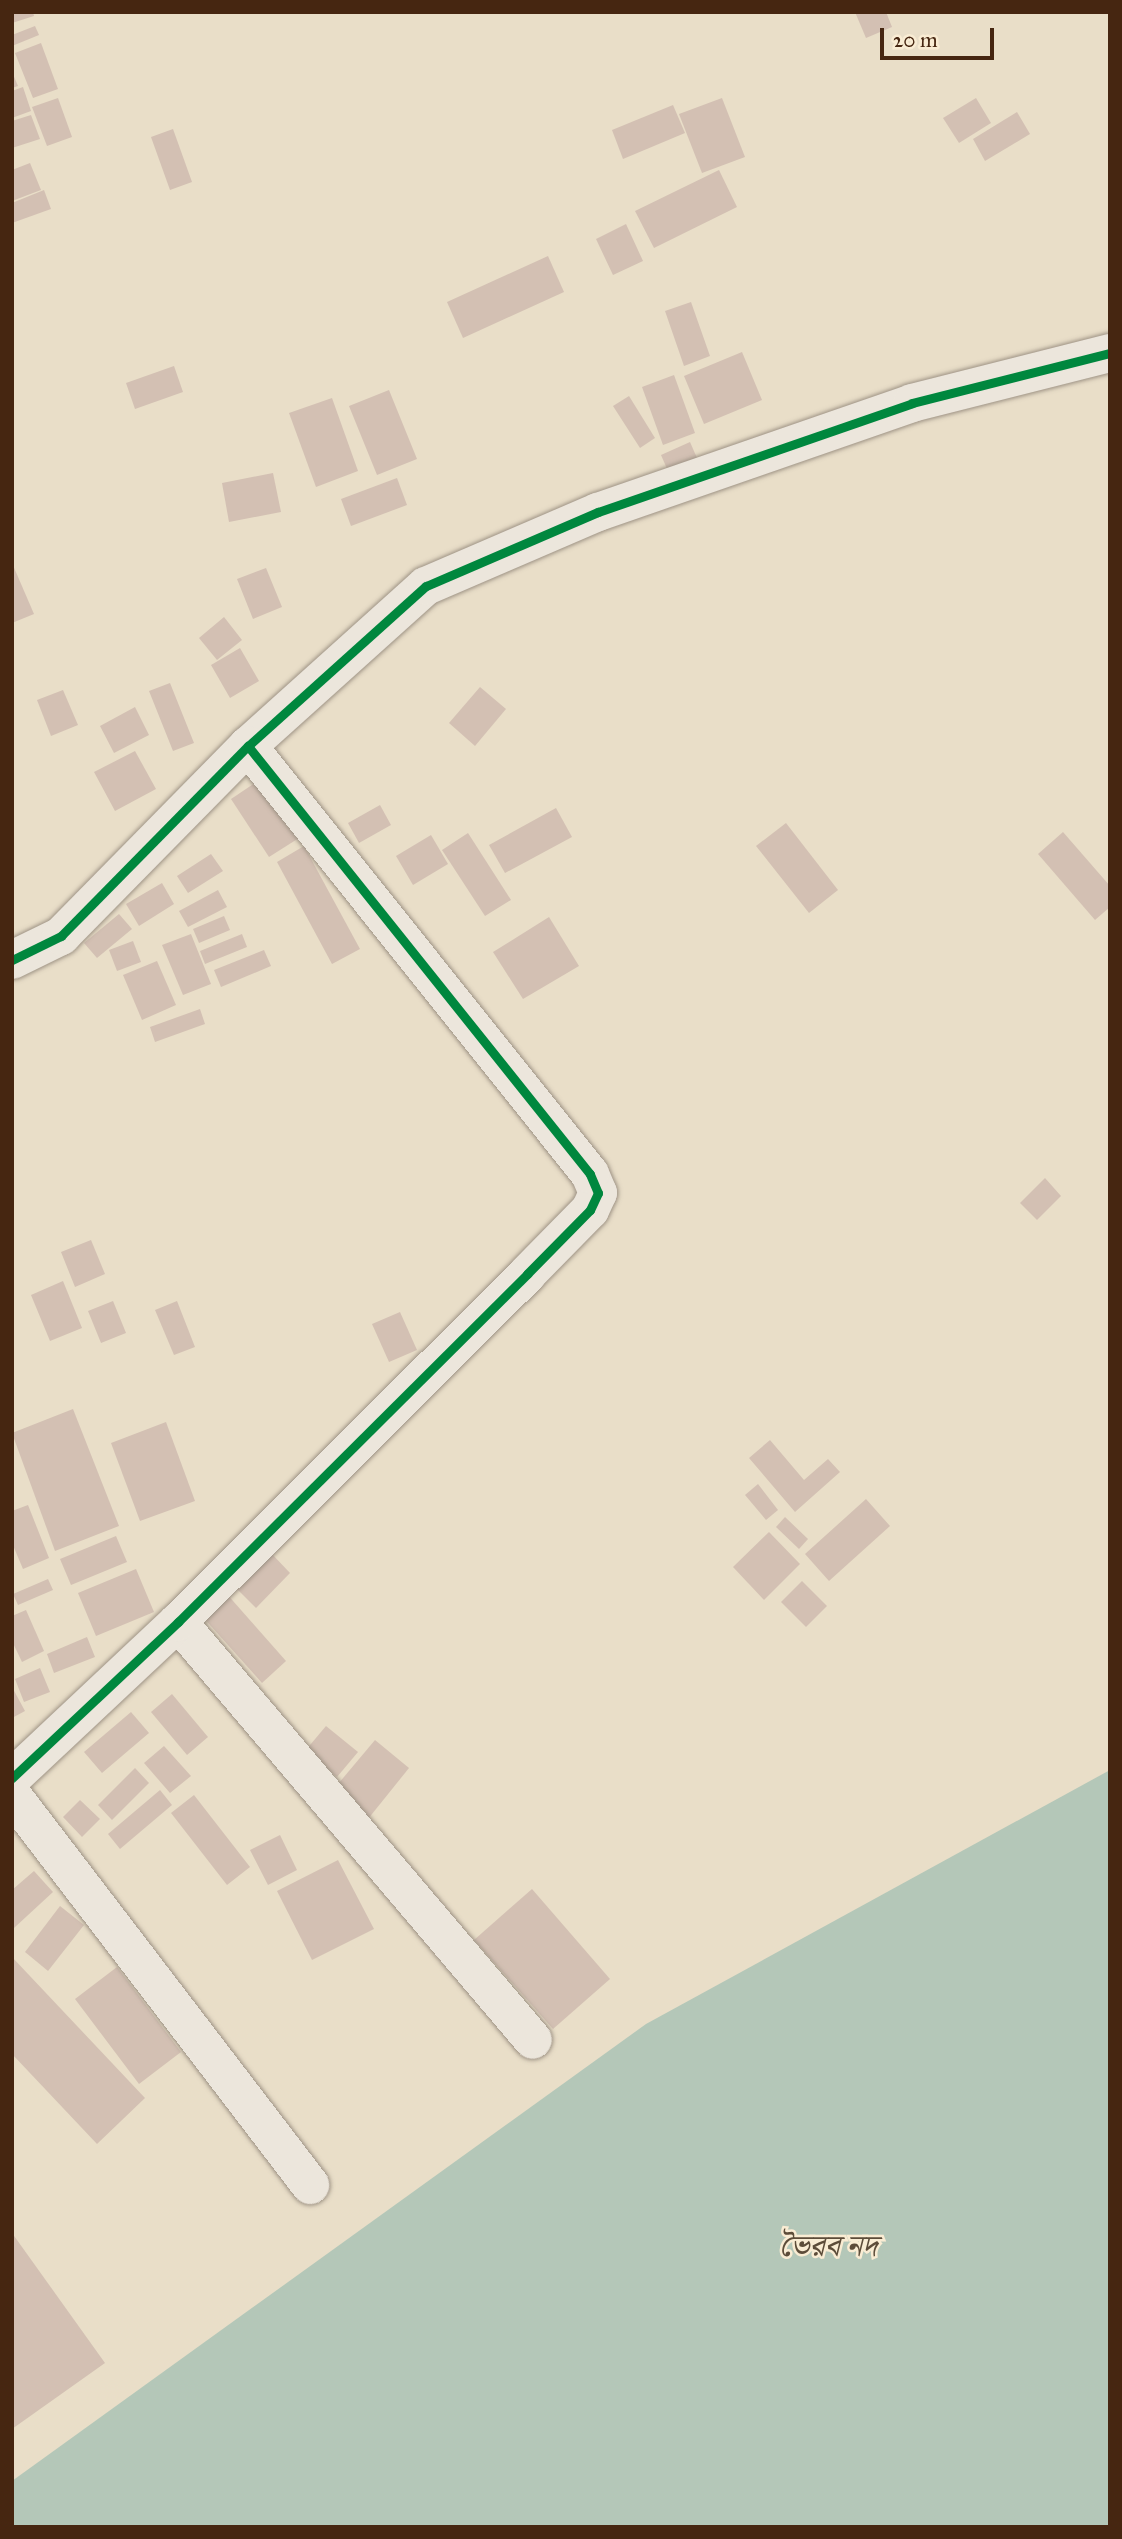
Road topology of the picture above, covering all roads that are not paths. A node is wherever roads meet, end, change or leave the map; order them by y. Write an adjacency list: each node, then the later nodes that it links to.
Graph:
1 (1110, 353): 2 (street)
2 (248, 746): 3 (street); 4 (street)
3 (12, 960)
4 (178, 1622): 5 (street); 7 (street)
5 (12, 1778)
6 (12, 1795): 8 (street)
7 (533, 2040)
8 (310, 2185)

